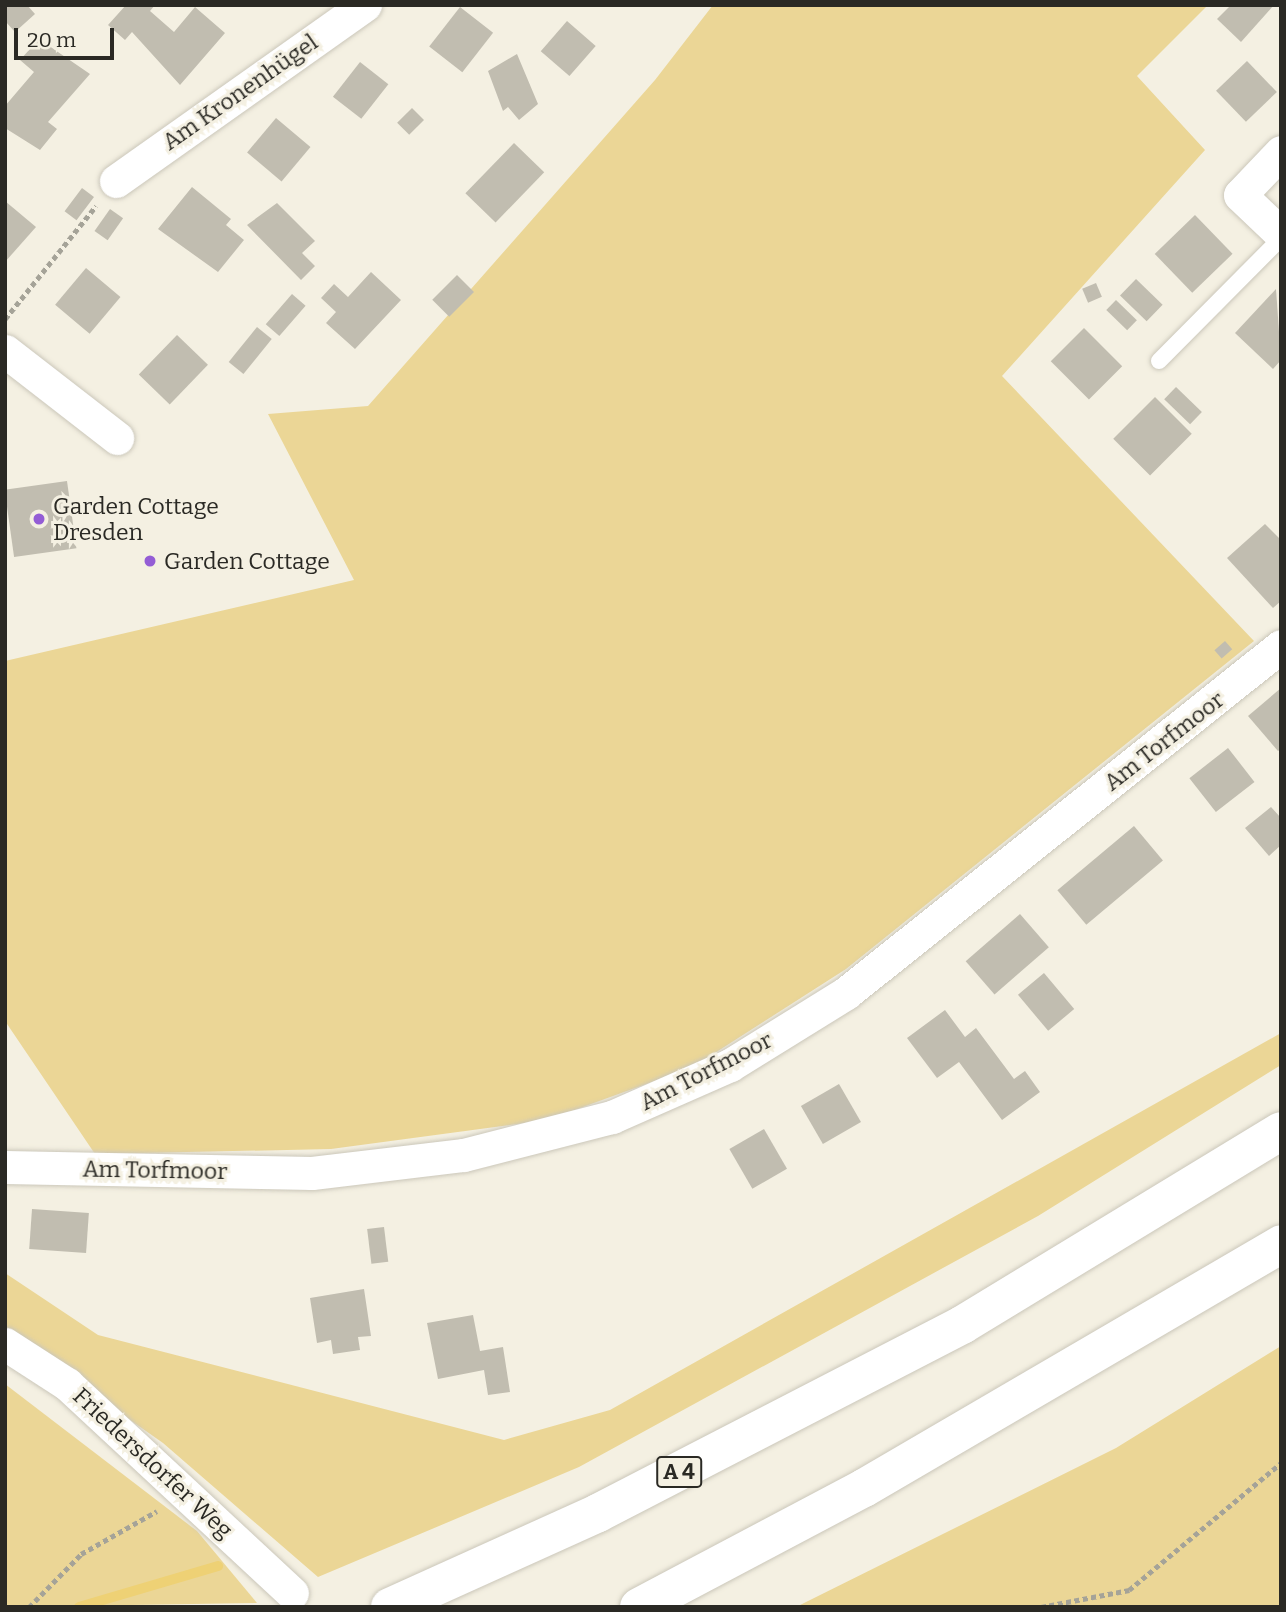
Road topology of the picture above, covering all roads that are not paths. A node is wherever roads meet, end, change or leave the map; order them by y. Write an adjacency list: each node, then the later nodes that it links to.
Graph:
1 (365, 5): 3 (street, Am Kronenhügel)
2 (1281, 152): 4 (street)
3 (117, 181)
4 (1281, 236): 6 (lane)
5 (5, 351): 7 (street)
6 (1159, 360)
7 (117, 438)
8 (1281, 646): 10 (street, Am Torfmoor)
9 (1281, 1130): 14 (highway, A 4)
10 (5, 1167)
11 (1281, 1244): 15 (highway)
12 (5, 1344): 13 (street, Friedersdorfer Weg)
13 (292, 1593)
14 (390, 1607)
15 (639, 1607)

